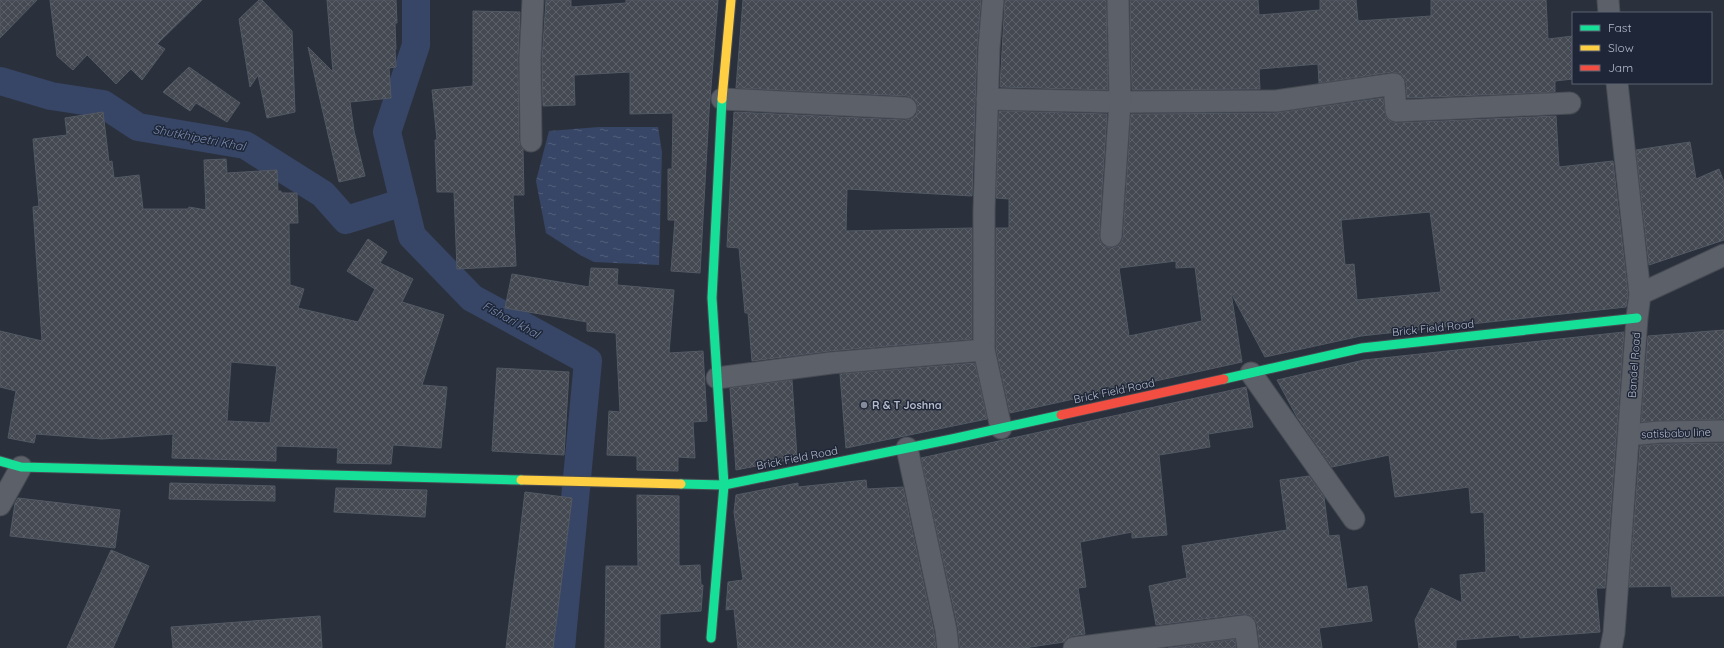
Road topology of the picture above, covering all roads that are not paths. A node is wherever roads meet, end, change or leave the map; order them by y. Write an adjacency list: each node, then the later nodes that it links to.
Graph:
1 (533, 0): 13 (street)
2 (731, 0): 8 (street)
3 (993, 0): 9 (street)
4 (1118, 0): 10 (street)
5 (1608, 0): 6 (street)
6 (1609, 12)
7 (1617, 84): 16 (street, Bandel Road)
8 (722, 99): 12 (street); 20 (street)
9 (987, 99): 10 (street); 18 (street)
10 (1120, 102): 11 (street); 14 (street)
11 (1570, 103)
12 (906, 108)
13 (531, 142)
14 (1111, 236)
15 (1724, 255): 16 (street)
16 (1640, 294): 17 (street, Bandel Road)
17 (1637, 318): 19 (street, Brick Field Road); 23 (street, Bandel Road)
18 (984, 350): 20 (street); 21 (street)
19 (1250, 373): 21 (street, Brick Field Road); 29 (street)
20 (717, 378): 27 (street)
21 (1001, 428): 24 (street, Brick Field Road)
22 (1724, 431): 23 (street, satisbabu line)
23 (1629, 435): 34 (street, Bandel Road)
24 (907, 448): 27 (street, Brick Field Road); 31 (street)
25 (0, 461): 26 (street, Brick Field Road)
26 (21, 467): 27 (street, Brick Field Road); 28 (street)
27 (724, 485): 30 (street)
28 (0, 505)
29 (1354, 519)
30 (711, 638)
31 (948, 648)
32 (1074, 648): 33 (street)
33 (1248, 648)
34 (1610, 648)

